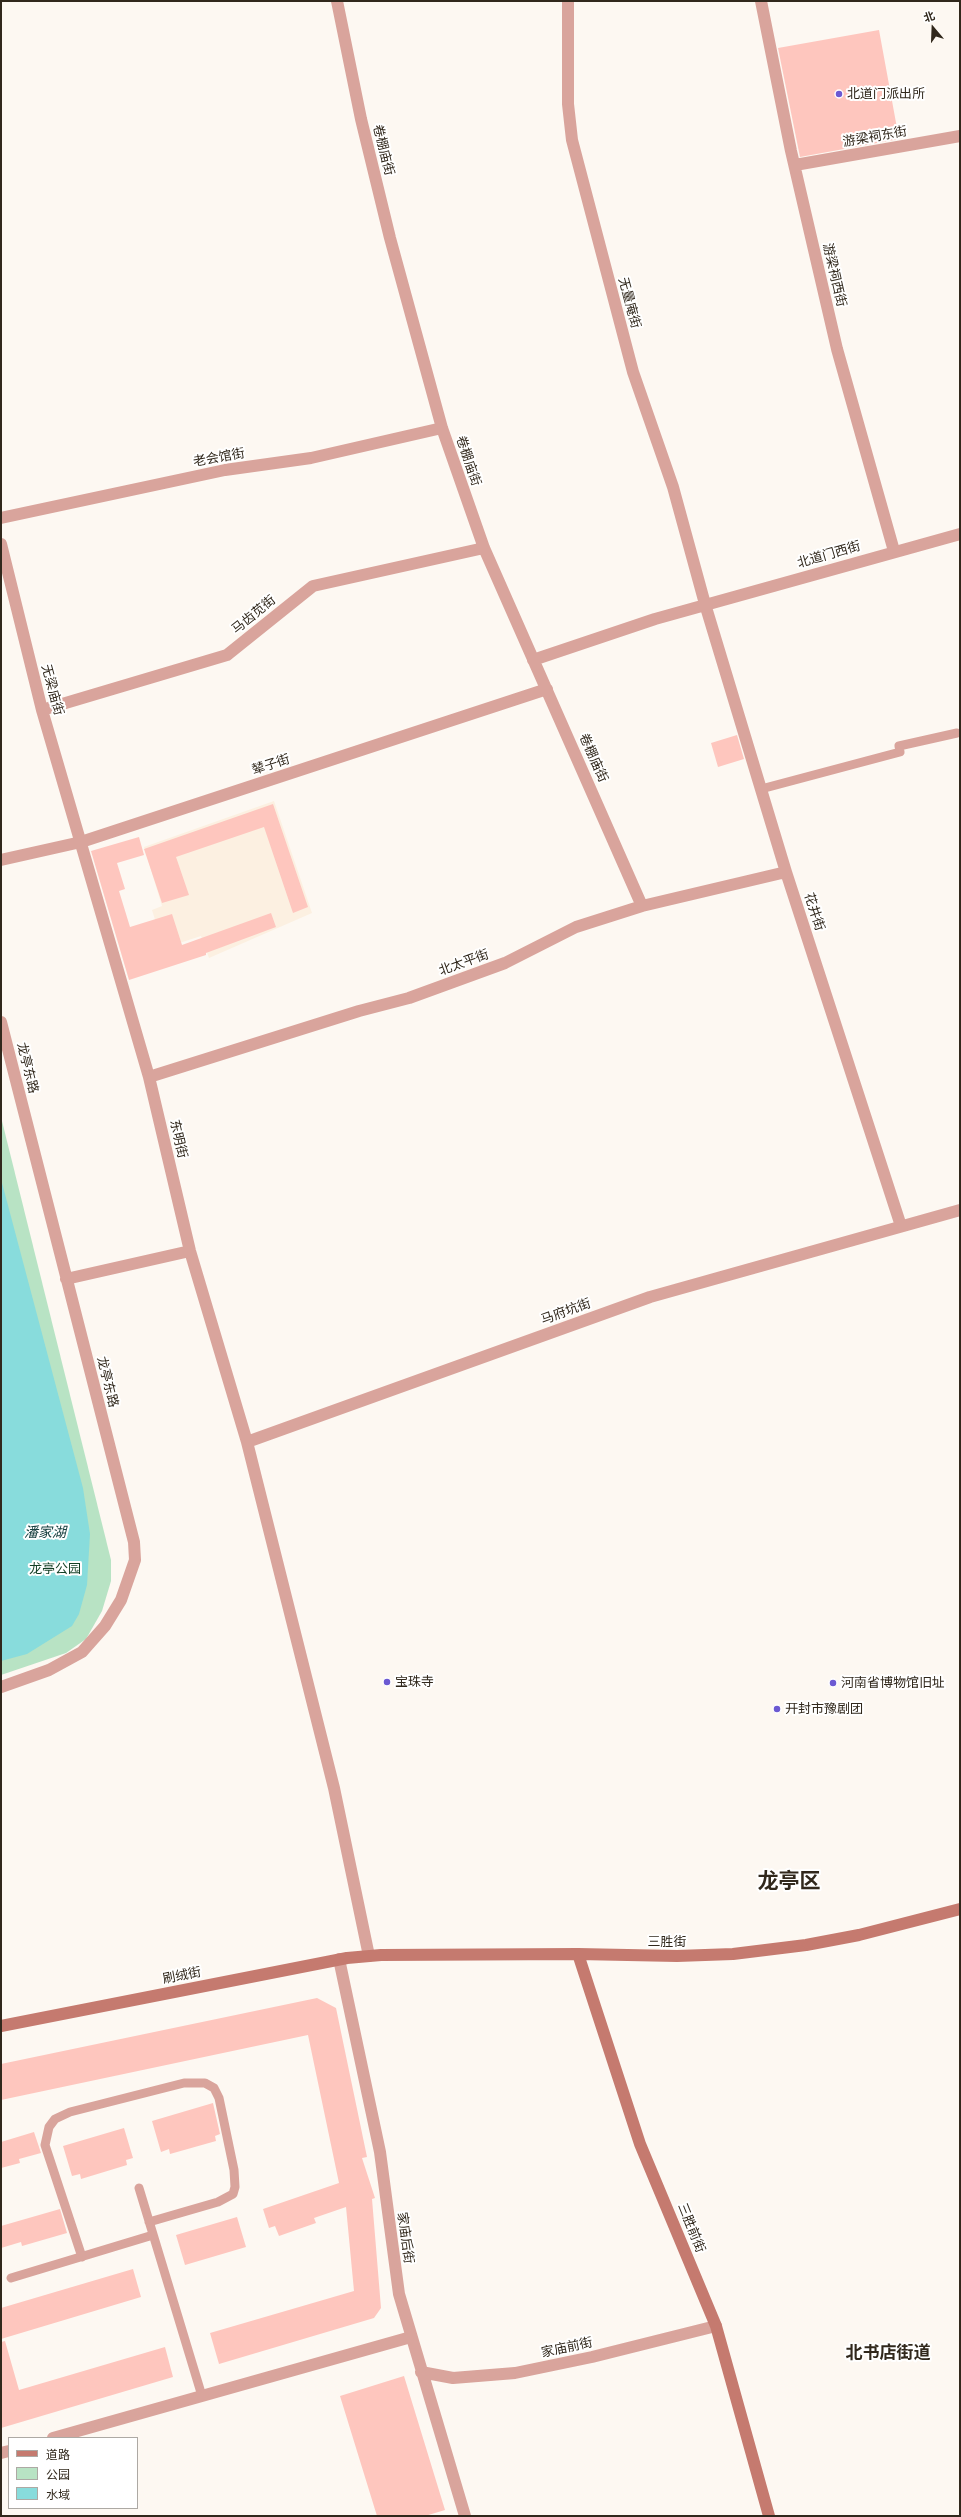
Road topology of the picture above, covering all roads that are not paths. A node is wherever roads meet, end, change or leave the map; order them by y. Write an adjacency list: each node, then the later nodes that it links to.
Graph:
1 (337, 1): 6 (street, 卷棚庙街)
2 (568, 1): 12 (street, 无量庵街)
3 (761, 1): 5 (street, 游梁祠西街)
4 (960, 136): 5 (street, 游梁祠东街)
5 (795, 165): 11 (street, 游梁祠西街)
6 (442, 428): 7 (street, 老会馆街); 10 (street, 卷棚庙街)
7 (1, 518)
8 (960, 534): 11 (street, 北道门西街)
9 (1, 544): 15 (street, 无梁庙街)
10 (484, 548): 13 (street, 卷棚庙街); 15 (street, 马齿苋街)
11 (894, 551): 12 (street, 北道门西街)
12 (705, 604): 13 (street, 北道门西街); 17 (street, 花井街)
13 (533, 660): 14 (street, 卷棚庙街)
14 (547, 689): 18 (street, 辇子街); 21 (street, 卷棚庙街)
15 (42, 710): 18 (street, 无梁庙街)
16 (957, 733): 17 (lane)
17 (761, 789): 20 (street, 花井街)
18 (81, 842): 19 (street, 辇子街); 23 (street, 东明街)
19 (1, 860)
20 (786, 872): 21 (street, 北太平街); 25 (street, 花井街)
21 (642, 906): 23 (street, 北太平街)
22 (1, 1022): 27 (street, 龙亭东路)
23 (149, 1077): 26 (street, 东明街)
24 (960, 1210): 25 (street, 马府坑街)
25 (901, 1226): 28 (street, 马府坑街)
26 (190, 1251): 27 (street); 28 (street, 东明街)
27 (66, 1279): 29 (street, 龙亭东路)
28 (247, 1442): 32 (street, 东明街)
29 (1, 1687)
30 (960, 1909): 31 (street, 三胜街)
31 (578, 1954): 32 (street, 三胜街); 40 (street, 三胜前街)
32 (369, 1956): 33 (street, 刷绒街)
33 (338, 1959): 34 (street, 刷绒街); 41 (street, 家庙后街)
34 (1, 2026)
35 (139, 2188): 36 (lane)
36 (149, 2222): 37 (lane); 38 (lane)
37 (153, 2235): 38 (lane); 43 (lane)
38 (82, 2257): 39 (lane)
39 (11, 2278)
40 (716, 2326): 42 (street, 家庙前街); 46 (street, 三胜前街)
41 (412, 2337): 42 (street, 家庙后街); 43 (street)
42 (421, 2372): 45 (street, 家庙后街)
43 (202, 2396): 44 (street)
44 (57, 2437)
45 (465, 2516)
46 (769, 2516)

